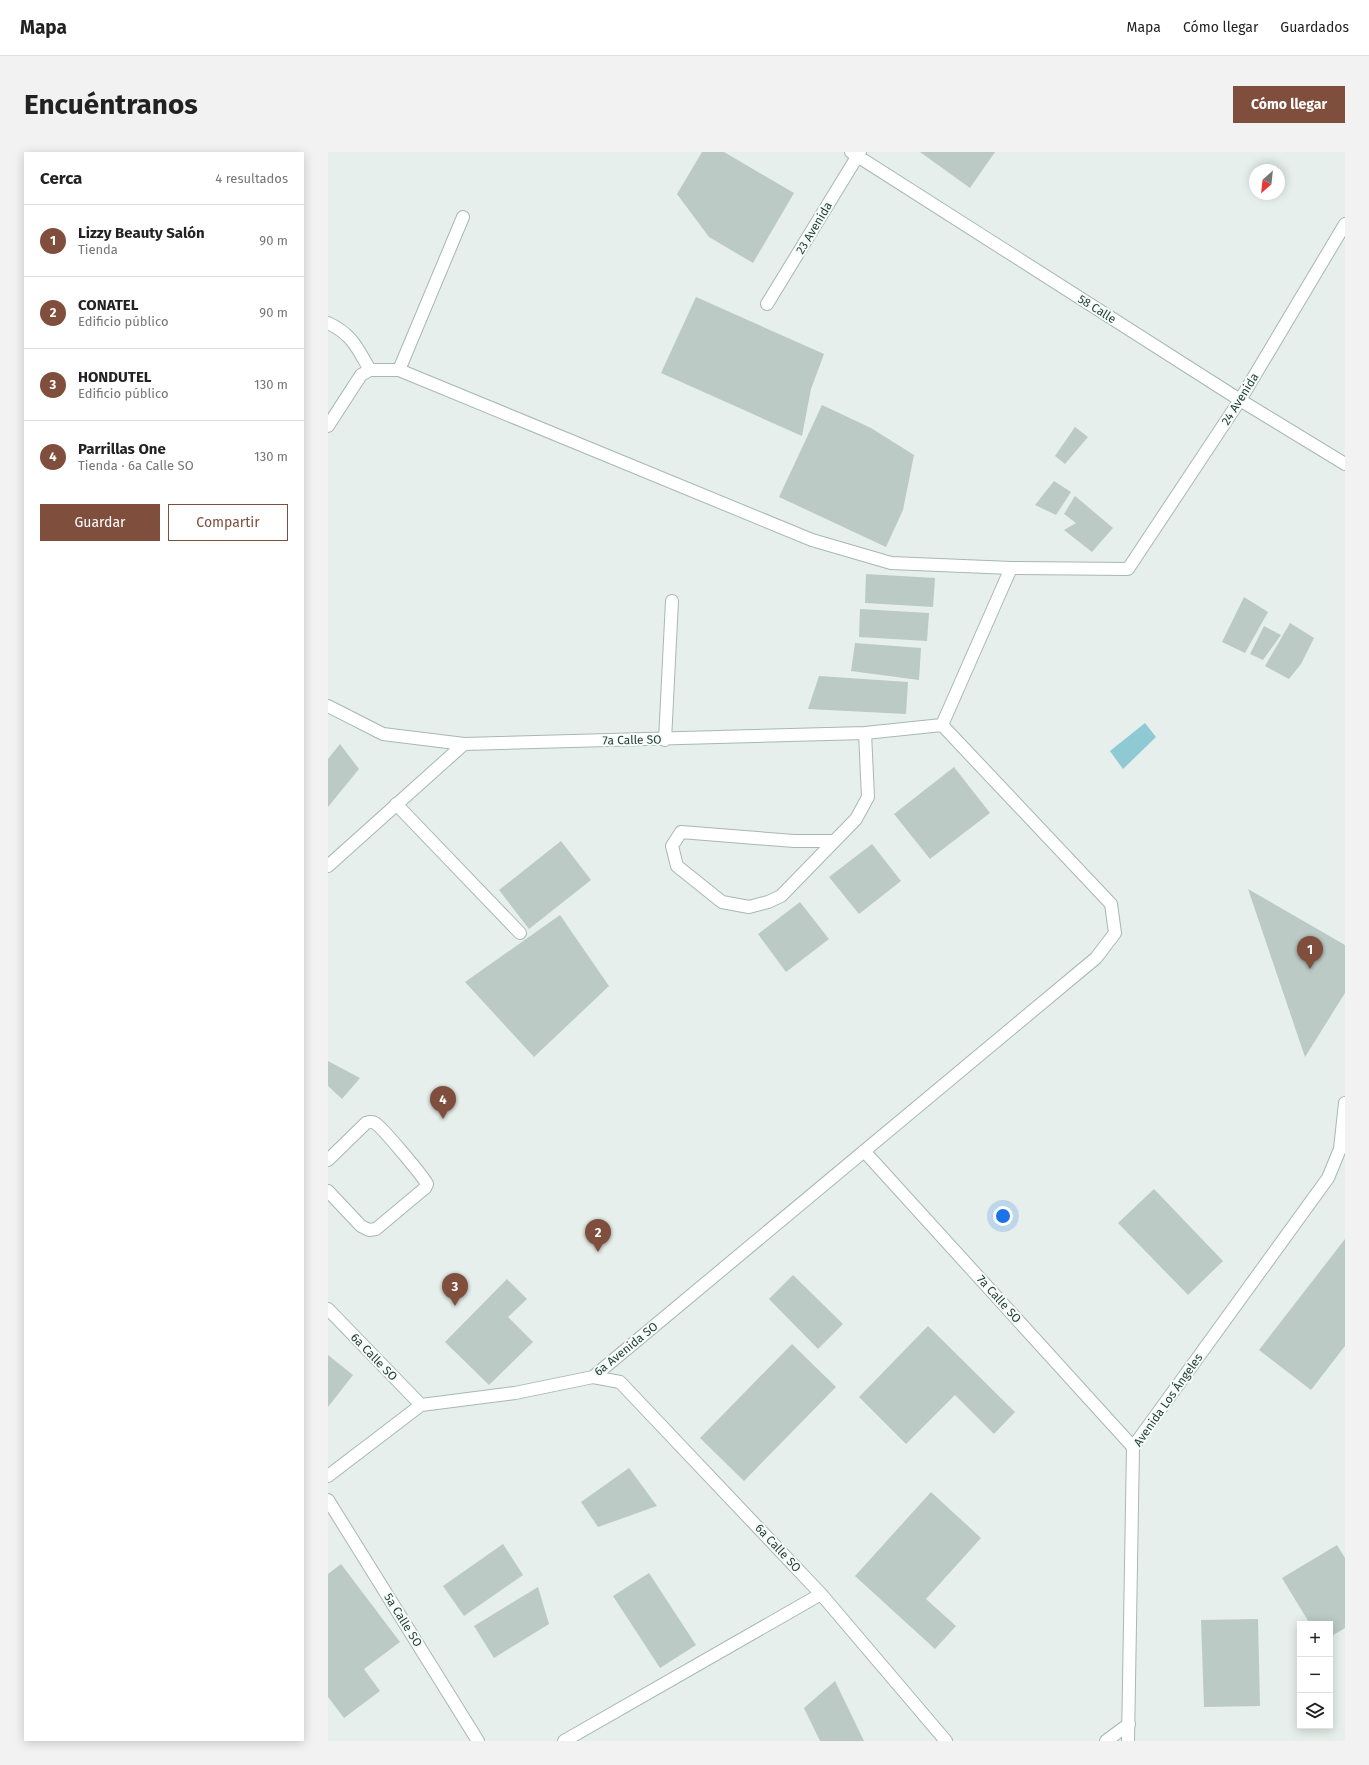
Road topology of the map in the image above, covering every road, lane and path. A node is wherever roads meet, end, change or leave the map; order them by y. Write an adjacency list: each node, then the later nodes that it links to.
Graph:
1 (856, 153): 4 (street, 23 Avenida); 8 (street, 58 Calle)
2 (463, 217): 7 (street)
3 (1345, 224): 8 (street, 24 Avenida)
4 (767, 304)
5 (328, 323): 6 (street)
6 (370, 370): 7 (street); 9 (street)
7 (399, 370): 11 (street)
8 (1240, 400): 10 (street, 58 Calle); 11 (street, 24 Avenida)
9 (328, 426)
10 (1345, 464)
11 (1011, 568): 14 (street)
12 (672, 600): 16 (street)
13 (328, 706): 17 (street, 7a Calle SO)
14 (942, 725): 15 (street, 7a Calle SO); 24 (street, 6a Avenida SO)
15 (865, 733): 16 (street, 7a Calle SO); 19 (street)
16 (664, 740): 17 (street, 7a Calle SO)
17 (464, 744): 18 (street)
18 (396, 804): 20 (street); 21 (street)
19 (833, 841): 19 (street)
20 (328, 866)
21 (520, 933)
22 (1345, 1103): 23 (street, Avenida Los Ángeles)
23 (1344, 1117): 30 (street, Avenida Los Ángeles)
24 (864, 1151): 28 (street, 6a Avenida SO); 30 (street, 7a Calle SO)
25 (328, 1160): 26 (street)
26 (328, 1191)
27 (328, 1309): 29 (street, 6a Calle SO)
28 (593, 1377): 29 (street, 6a Avenida SO); 33 (street, 6a Calle SO)
29 (421, 1406): 31 (street, 6a Avenida SO)
30 (1133, 1447): 34 (street, Avenida Los Ángeles)
31 (328, 1476)
32 (328, 1500): 35 (street, 5a Calle SO)
33 (821, 1594): 36 (street); 37 (street, 6a Calle SO)
34 (1129, 1724): 38 (street); 39 (street, Avenida Los Ángeles)
35 (478, 1741)
36 (564, 1741)
37 (946, 1741)
38 (1106, 1741)
39 (1128, 1741)

